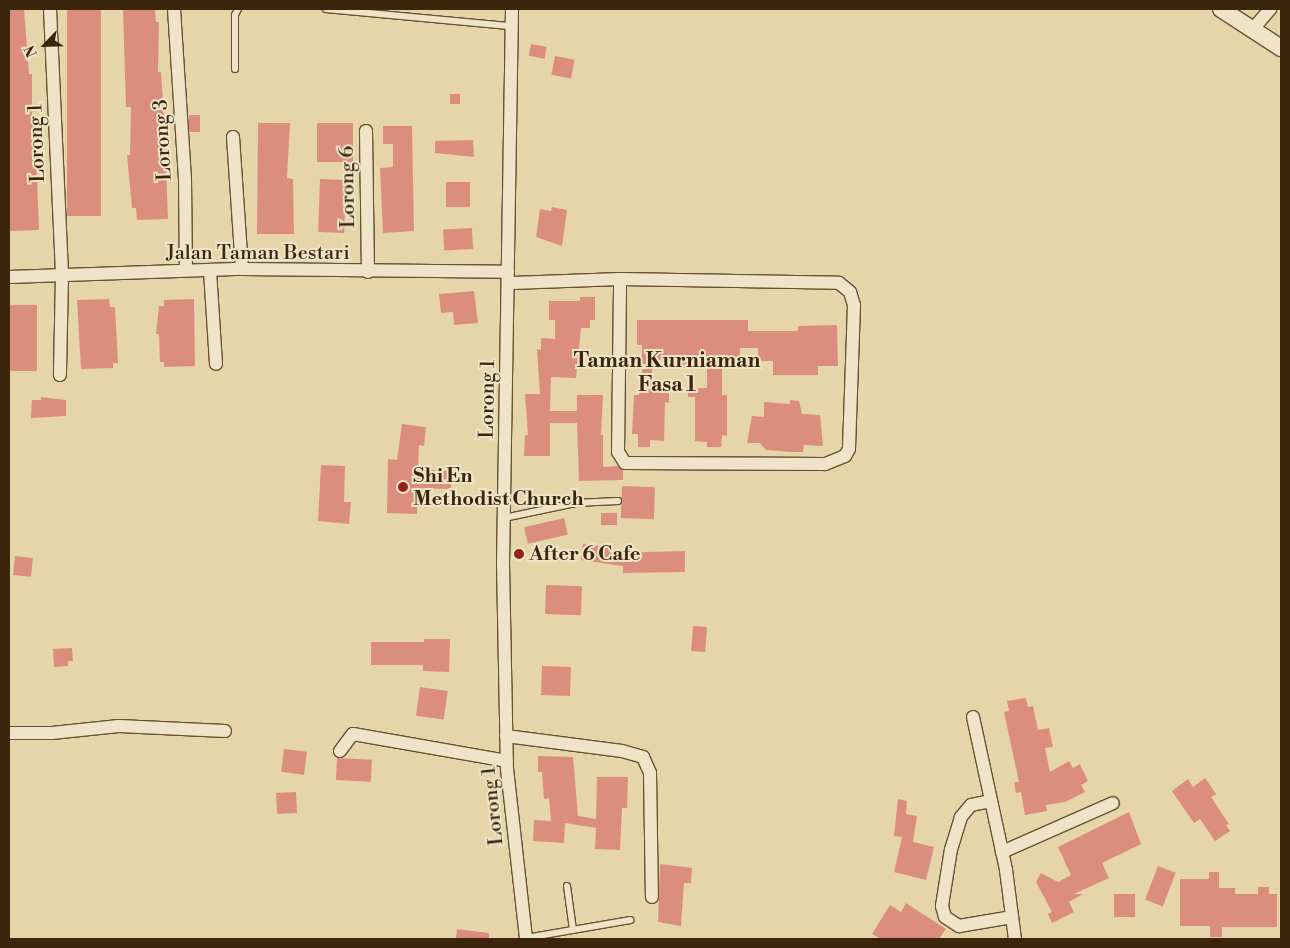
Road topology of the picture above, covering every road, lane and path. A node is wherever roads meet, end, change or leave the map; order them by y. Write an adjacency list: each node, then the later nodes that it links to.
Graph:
1 (50, 9): 18 (street, Lorong 1)
2 (174, 9): 14 (street, Lorong 3)
3 (238, 9): 11 (lane)
4 (326, 9): 8 (lane)
5 (512, 9): 8 (street, Lorong 1)
6 (1221, 9): 9 (street)
7 (1270, 9): 9 (street)
8 (511, 26): 20 (street, Lorong 1)
9 (1252, 30): 10 (street)
10 (1281, 48)
11 (235, 69)
12 (366, 131): 17 (street, Lorong 6)
13 (233, 137): 15 (street)
14 (186, 270): 16 (street, Jalan Taman Bestari); 18 (street, Jalan Taman Bestari)
15 (242, 270): 16 (street, Jalan Taman Bestari); 17 (street, Jalan Taman Bestari)
16 (210, 272): 22 (street)
17 (368, 272): 20 (street, Jalan Taman Bestari)
18 (62, 276): 19 (street, Jalan Taman Bestari); 23 (street, Lorong 1)
19 (9, 277)
20 (509, 278): 21 (street, Jalan Taman Bestari); 25 (street, Lorong 1)
21 (620, 279): 21 (street, Jalan Taman Bestari)
22 (216, 364)
23 (60, 375)
24 (618, 501): 25 (lane)
25 (504, 518): 29 (street, Lorong 1)
26 (972, 717): 32 (street)
27 (225, 731): 28 (street)
28 (9, 733)
29 (506, 736): 31 (street, Lorong 1); 36 (street)
30 (340, 751): 31 (street)
31 (507, 761): 40 (street, Lorong 1)
32 (991, 801): 34 (street); 37 (street)
33 (1114, 803): 34 (street)
34 (1002, 852): 37 (street)
35 (566, 886): 39 (lane)
36 (652, 897)
37 (1012, 917): 41 (street)
38 (630, 920): 39 (lane)
39 (573, 930): 40 (lane)
40 (526, 939)
41 (1015, 939)

